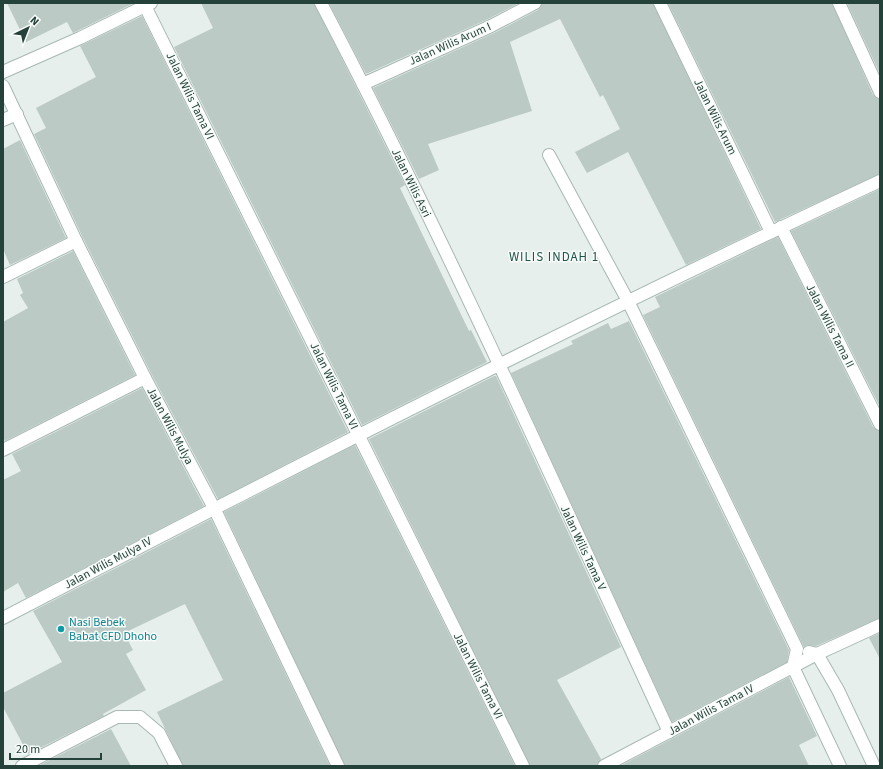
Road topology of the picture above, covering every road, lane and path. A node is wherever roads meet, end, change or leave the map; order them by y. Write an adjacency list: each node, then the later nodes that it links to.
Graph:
1 (321, 3): 7 (street, Jalan Wilis Asri)
2 (535, 3): 7 (street, Jalan Wilis Arum I)
3 (660, 3): 14 (street, Jalan Wilis Arum)
4 (839, 3): 9 (street)
5 (148, 4): 6 (street); 21 (street, Jalan Wilis Tama VI)
6 (3, 72)
7 (363, 84): 18 (street, Jalan Wilis Asri)
8 (3, 86): 10 (street, Jalan Wilis Mulya)
9 (880, 92)
10 (17, 114): 11 (street); 15 (street, Jalan Wilis Mulya)
11 (3, 120)
12 (549, 155): 17 (street)
13 (880, 180): 14 (street, Jalan Wilis Mulya IV)
14 (776, 229): 17 (street, Jalan Wilis Mulya IV); 20 (street, Jalan Wilis Tama II)
15 (76, 242): 16 (street); 19 (street, Jalan Wilis Mulya)
16 (3, 277)
17 (628, 301): 18 (street, Jalan Wilis Mulya IV); 26 (street)
18 (498, 364): 21 (street, Jalan Wilis Mulya IV); 29 (street, Jalan Wilis Tama V)
19 (145, 378): 22 (street); 23 (street, Jalan Wilis Mulya)
20 (880, 424)
21 (358, 435): 23 (street, Jalan Wilis Mulya IV); 33 (street, Jalan Wilis Tama VI)
22 (3, 450)
23 (214, 508): 24 (street, Jalan Wilis Mulya IV); 32 (street, Jalan Wilis Mulya)
24 (3, 618)
25 (880, 625): 27 (street, Jalan Wilis Tama IV)
26 (796, 649): 27 (street); 28 (street)
27 (817, 654): 28 (street, Jalan Wilis Tama IV); 36 (street)
28 (792, 667): 29 (street, Jalan Wilis Tama IV); 35 (street)
29 (669, 732): 34 (street, Jalan Wilis Tama IV)
30 (22, 766): 31 (street)
31 (176, 766)
32 (338, 766)
33 (523, 766)
34 (604, 766)
35 (840, 766)
36 (874, 766)

